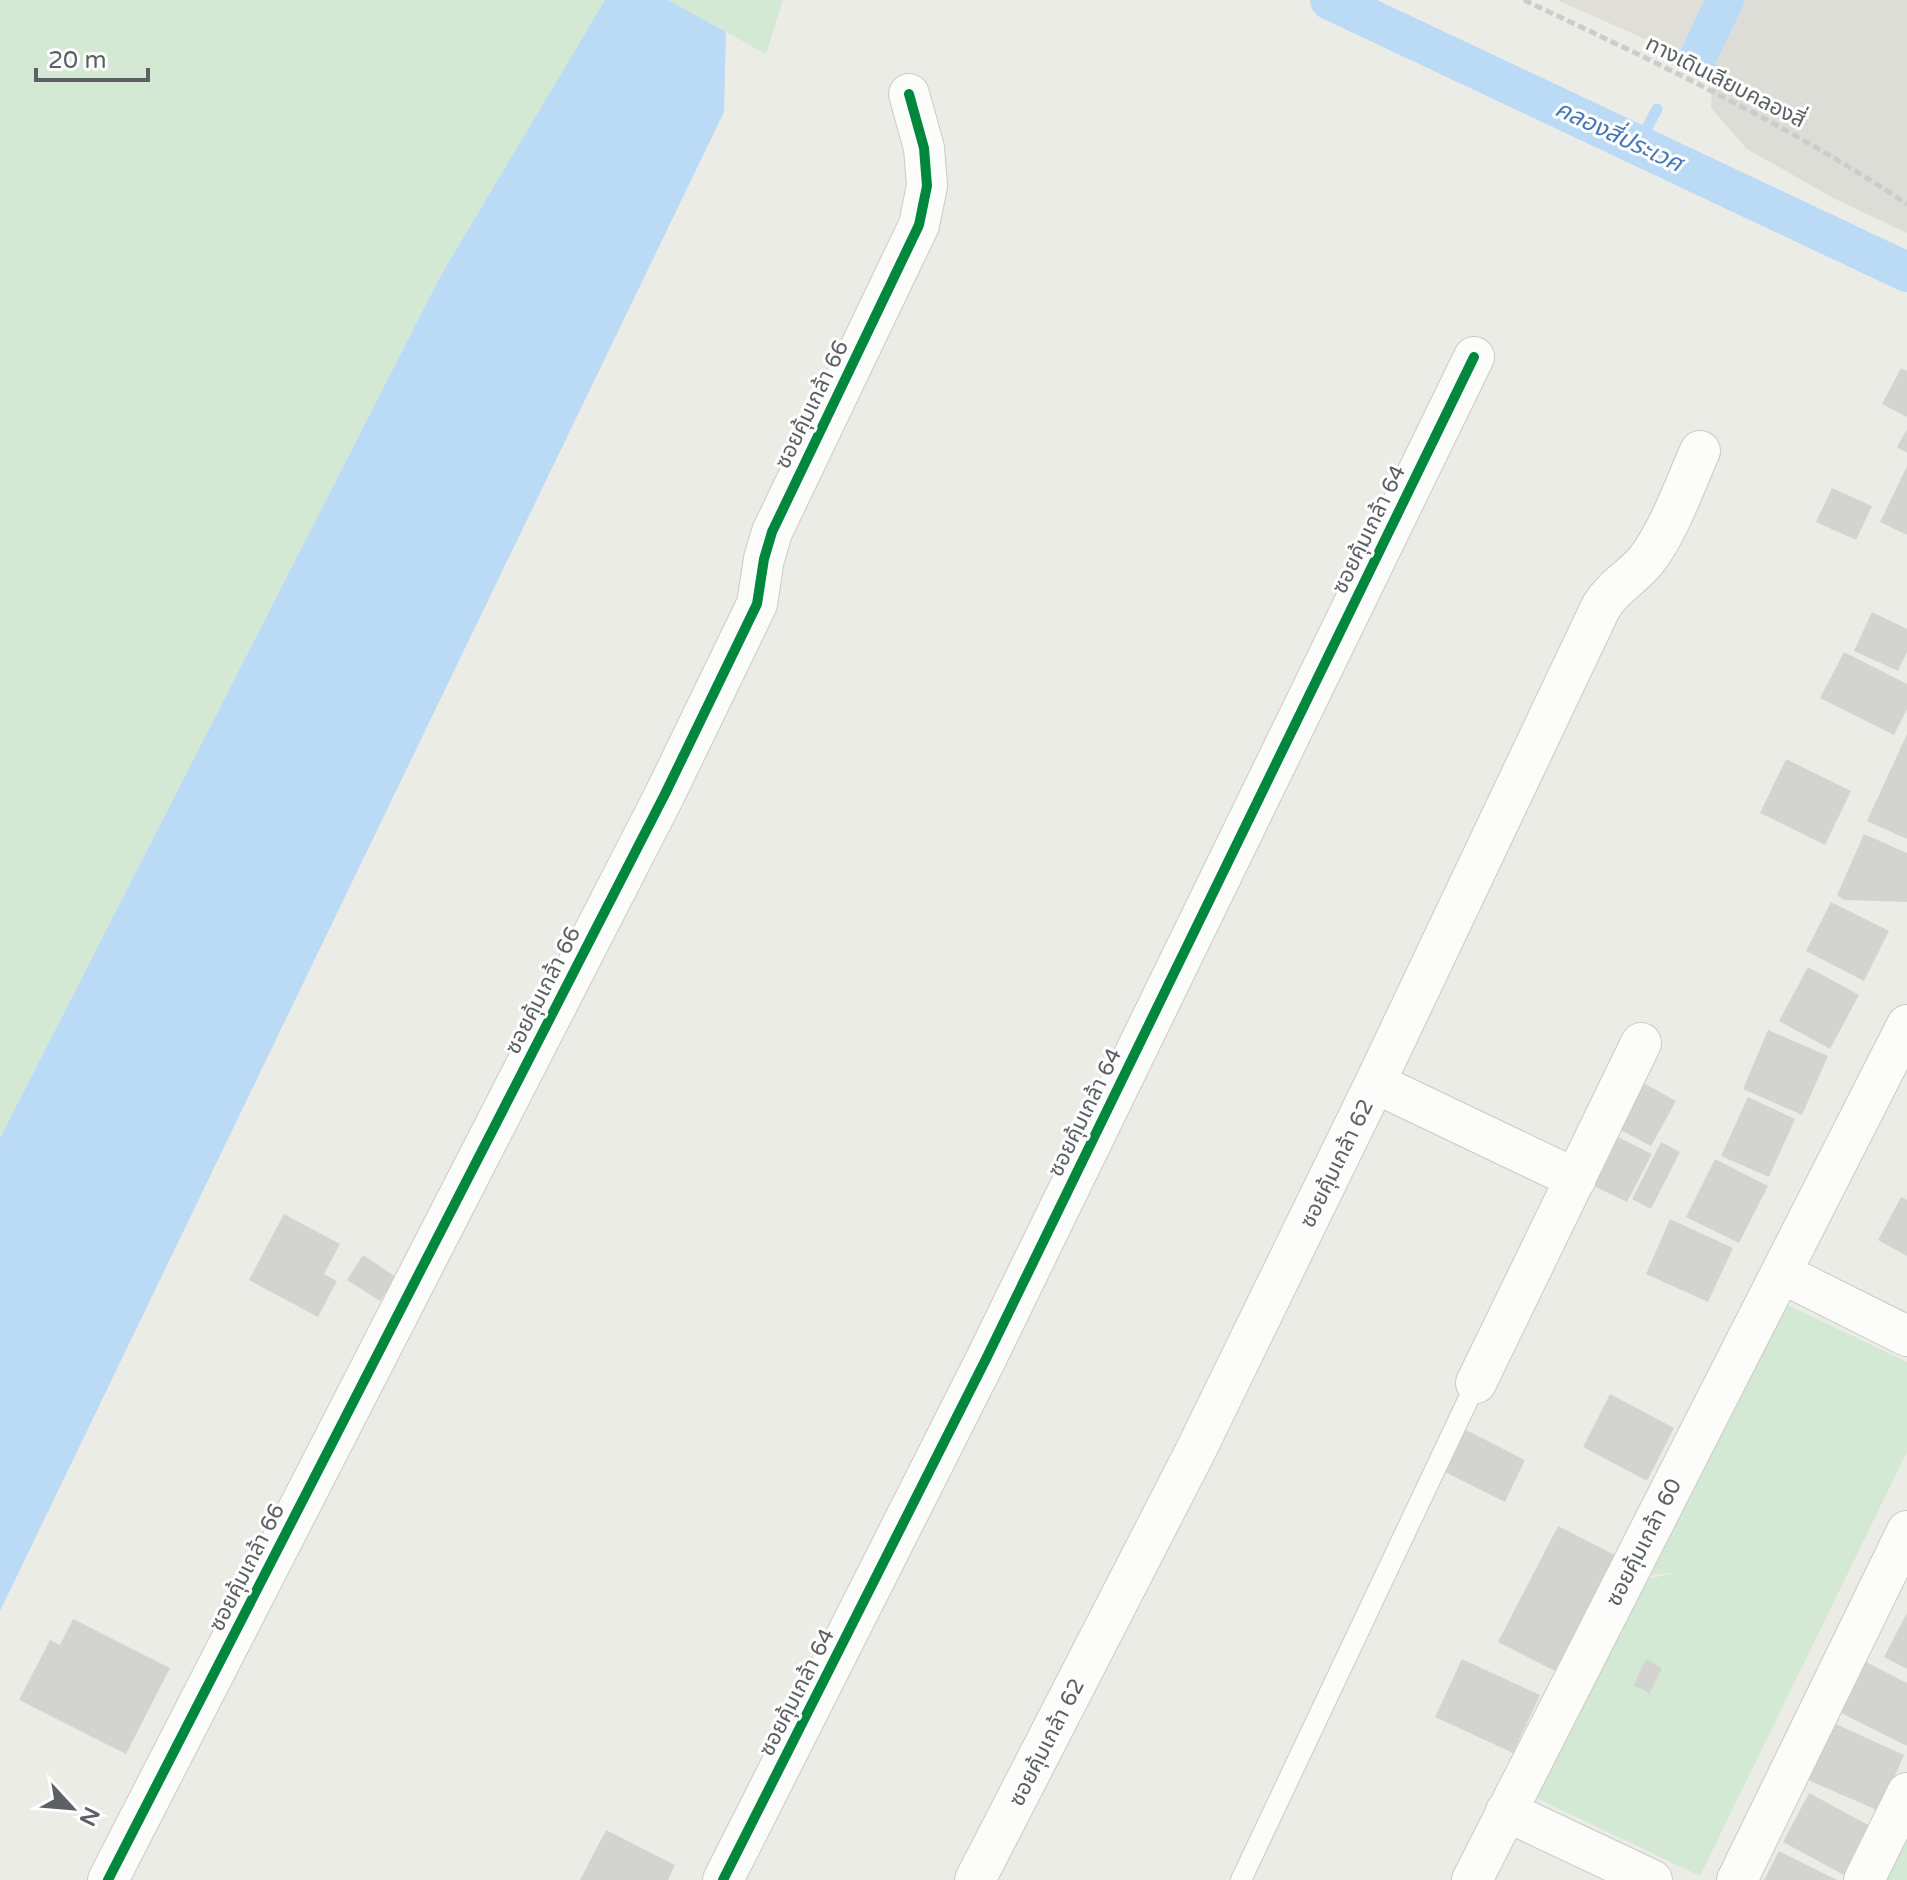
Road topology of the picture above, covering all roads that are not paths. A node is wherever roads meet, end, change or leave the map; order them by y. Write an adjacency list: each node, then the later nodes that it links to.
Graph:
1 (909, 94): 14 (street, ซอยคุ้มเกล้า 66)
2 (1474, 357): 15 (street, ซอยคุ้มเกล้า 64)
3 (1700, 451): 6 (street, ซอยคุ้มเกล้า 62)
4 (1907, 1025): 8 (street, ซอยคุ้มเกล้า 60)
5 (1641, 1043): 7 (street)
6 (1375, 1083): 7 (street); 16 (street, ซอยคุ้มเกล้า 62)
7 (1576, 1179): 10 (street)
8 (1781, 1273): 9 (street); 13 (street, ซอยคุ้มเกล้า 60)
9 (1907, 1336)
10 (1476, 1383): 17 (lane)
11 (1907, 1531): 20 (street)
12 (1907, 1793): 21 (street)
13 (1506, 1811): 18 (street, ซอยคุ้มเกล้า 60); 19 (street)
14 (108, 1880)
15 (723, 1880)
16 (975, 1880)
17 (1241, 1880)
18 (1472, 1880)
19 (1652, 1880)
20 (1737, 1880)
21 (1864, 1880)

